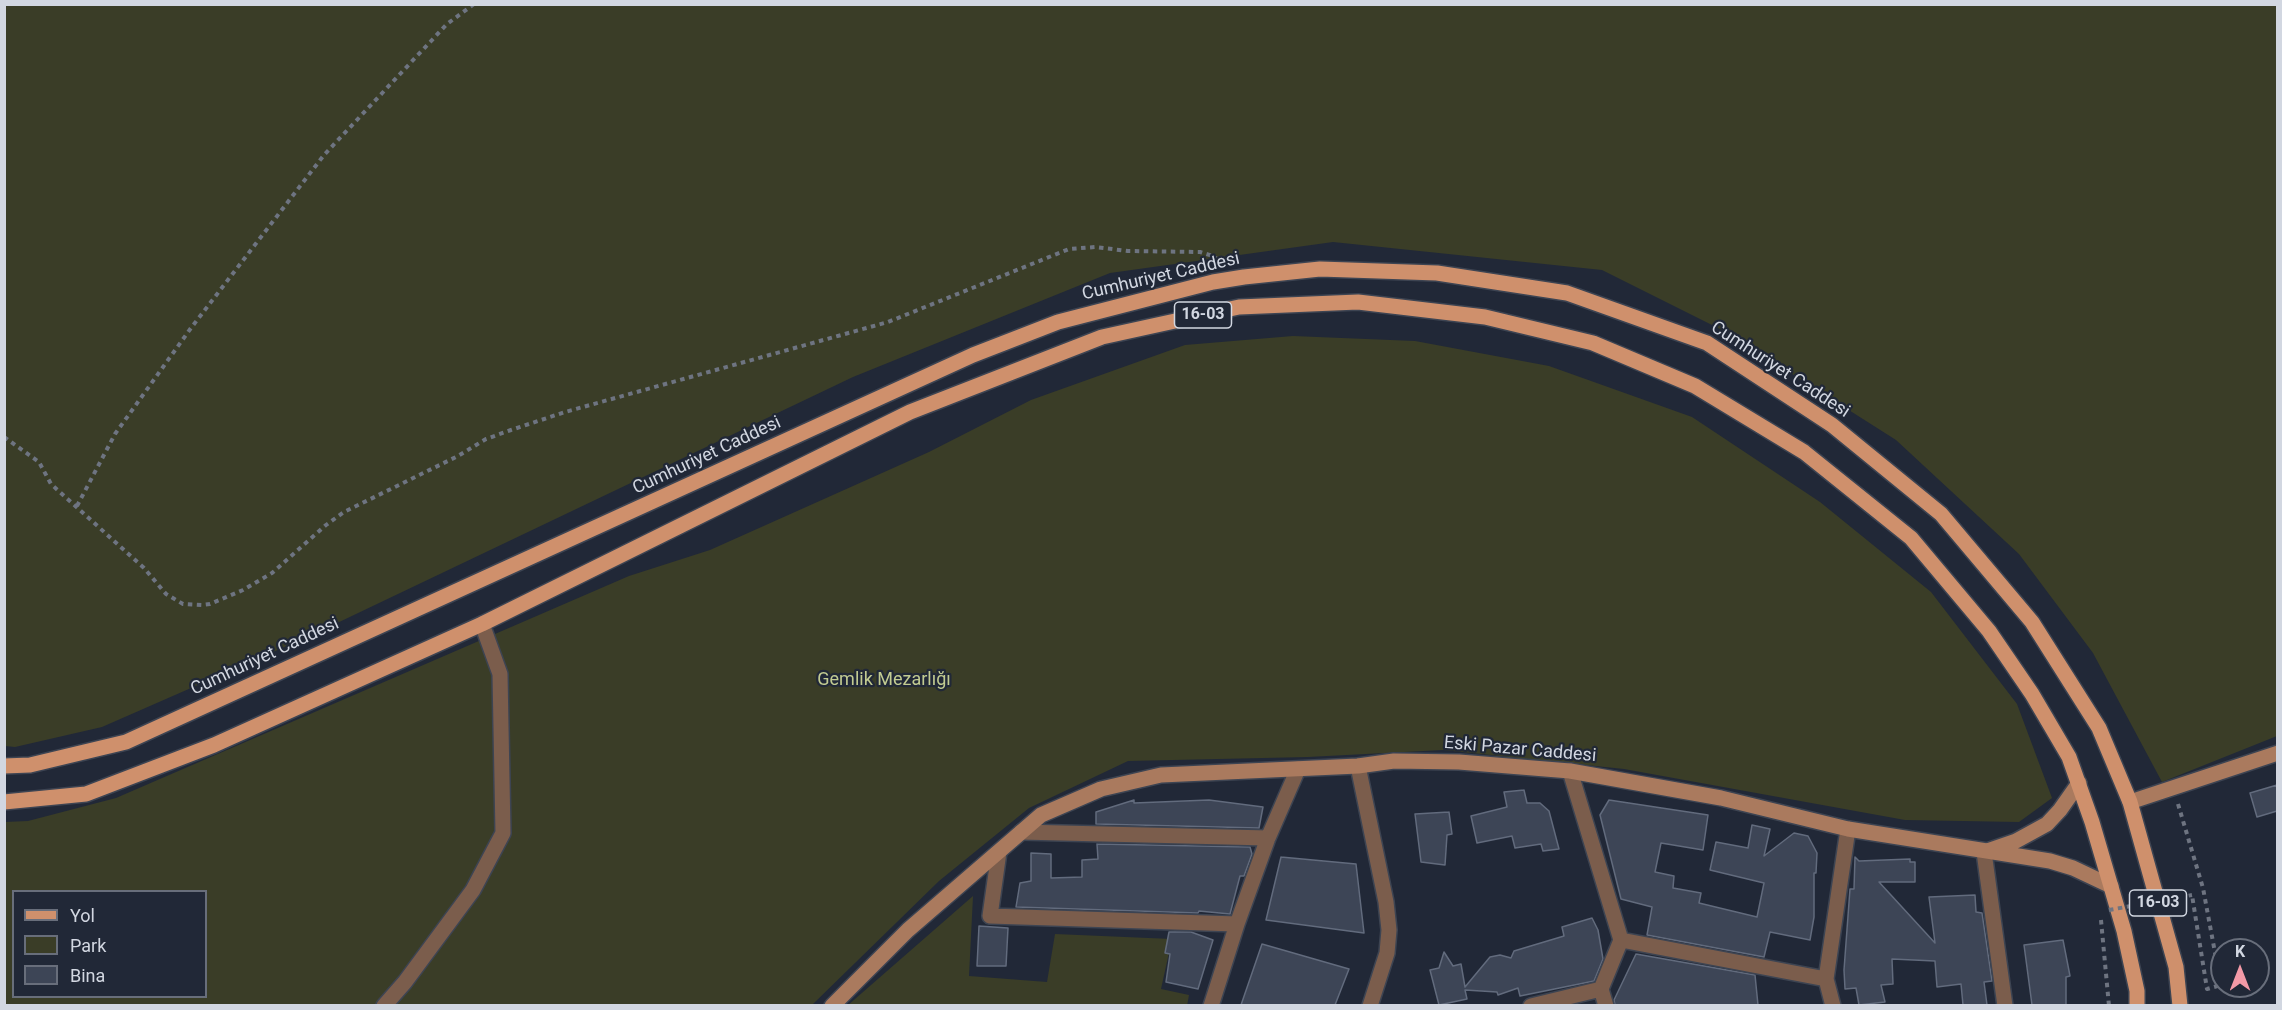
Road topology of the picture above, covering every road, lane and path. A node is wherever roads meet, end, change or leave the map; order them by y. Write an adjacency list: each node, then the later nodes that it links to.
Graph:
1 (474, 4): 4 (path)
2 (1244, 277): 4 (path); 7 (main road, Cumhuriyet Caddesi / 16-03); 14 (main road, Cumhuriyet Caddesi / 16-03)
3 (4, 437): 4 (path)
4 (77, 506)
5 (482, 624): 11 (main road, 16-03); 13 (main road, 16-03); 27 (street)
6 (2277, 753): 12 (street)
7 (4, 766)
8 (1358, 766): 9 (street, Eski Pazar Caddesi); 10 (street, Eski Pazar Caddesi); 30 (street)
9 (1298, 769): 16 (street, Eski Pazar Caddesi); 17 (street)
10 (1570, 771): 15 (street, Eski Pazar Caddesi); 24 (street)
11 (2079, 783): 19 (street); 20 (main road, 16-03)
12 (2174, 788): 14 (street); 22 (path, bridge)
13 (4, 802)
14 (2130, 802): 37 (main road, Cumhuriyet Caddesi / 16-03)
15 (1848, 830): 19 (street, Eski Pazar Caddesi); 25 (street)
16 (1021, 832): 17 (street); 18 (street, Eski Pazar Caddesi)
17 (1268, 838): 23 (street)
18 (999, 852): 23 (street); 28 (street, Eski Pazar Caddesi)
19 (1984, 852): 20 (street, Eski Pazar Caddesi); 34 (street)
20 (2111, 886): 36 (main road, 16-03)
21 (2101, 910): 35 (path)
22 (2109, 910)
23 (1237, 924): 29 (street)
24 (1621, 940): 25 (street); 26 (street)
25 (1826, 979): 33 (street)
26 (1601, 989): 31 (street); 32 (street)
27 (384, 1005)
28 (832, 1005)
29 (1211, 1005)
30 (1370, 1005)
31 (1531, 1005)
32 (1606, 1005)
33 (1833, 1005)
34 (2005, 1005)
35 (2109, 1005)
36 (2137, 1005)
37 (2180, 1005)

